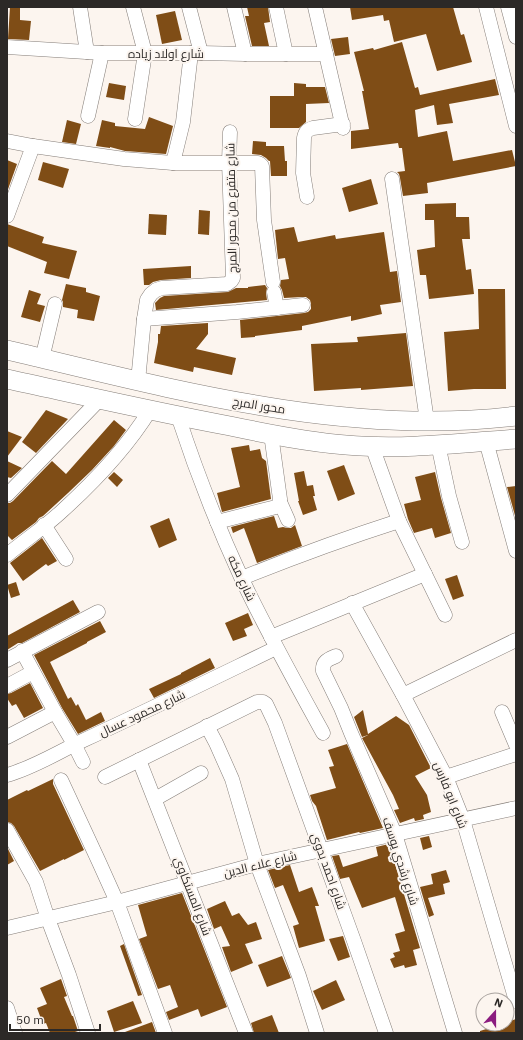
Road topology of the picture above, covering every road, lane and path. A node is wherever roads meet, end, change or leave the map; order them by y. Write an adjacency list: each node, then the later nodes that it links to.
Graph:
1 (80, 7): 11 (street)
2 (133, 7): 14 (street)
3 (189, 7): 13 (street)
4 (234, 7): 15 (street)
5 (276, 7): 16 (street)
6 (315, 7): 17 (street)
7 (486, 7): 20 (street)
8 (508, 7): 9 (street)
9 (516, 37)
10 (7, 47): 11 (street, شارع اولاد زياده)
11 (87, 52): 12 (street, شارع اولاد زياده)
12 (102, 53): 14 (street, شارع اولاد زياده); 18 (street)
13 (196, 53): 14 (street, شارع اولاد زياده); 15 (street, شارع اولاد زياده); 25 (street)
14 (145, 54): 19 (street)
15 (245, 54): 16 (street, شارع اولاد زياده)
16 (286, 54): 17 (street, شارع اولاد زياده)
17 (326, 54): 27 (street)
18 (88, 116)
19 (135, 119)
20 (516, 126)
21 (230, 132): 24 (street, شارع متفرع من محور المرج)
22 (7, 141): 23 (street)
23 (33, 146): 25 (street); 28 (street)
24 (229, 162): 25 (street); 31 (street); 32 (street, شارع متفرع من محور المرج)
25 (173, 163)
26 (392, 180): 41 (street)
27 (307, 197)
28 (7, 216)
29 (55, 304): 34 (street)
30 (303, 305): 31 (street)
31 (277, 308): 32 (street)
32 (144, 320): 36 (street, شارع متفرع من محور المرج)
33 (7, 350): 34 (main road, محور المرج)
34 (42, 358): 36 (main road, محور المرج)
35 (7, 379): 37 (main road)
36 (138, 381): 41 (main road, محور المرج)
37 (100, 399): 38 (main road); 47 (street)
38 (150, 410): 39 (main road); 52 (street)
39 (178, 416): 42 (main road); 51 (street, شارع مكه)
40 (516, 416): 41 (main road, محور المرج)
41 (427, 421)
42 (271, 434): 46 (main road); 48 (street)
43 (516, 439): 44 (main road)
44 (486, 441): 45 (main road); 54 (street)
45 (438, 444): 46 (main road); 53 (street)
46 (372, 446): 50 (street)
47 (7, 495)
48 (280, 502): 49 (street); 51 (street)
49 (288, 520)
50 (399, 521): 57 (street); 58 (street)
51 (217, 522): 58 (street, شارع مكه)
52 (44, 526): 55 (street); 56 (street)
53 (462, 542)
54 (516, 551)
55 (7, 555)
56 (66, 559)
57 (425, 574): 59 (street, شارع محمود عسال); 61 (street)
58 (242, 578): 63 (street, شارع مكه)
59 (352, 603): 63 (street, شارع محمود عسال); 69 (street, شارع ابو فارس)
60 (98, 612): 64 (street)
61 (445, 615)
62 (516, 640): 69 (street)
63 (274, 642): 73 (street, شارع مكه); 75 (street, شارع محمود عسال)
64 (22, 651): 66 (street); 67 (street)
65 (336, 656): 89 (street, شارع رشدي يوسف)
66 (7, 660)
67 (33, 672): 68 (street); 70 (street)
68 (7, 686)
69 (403, 695): 83 (street, شارع ابو فارس)
70 (55, 712): 74 (street); 75 (street)
71 (502, 712): 76 (street)
72 (207, 726): 78 (street); 90 (street, شارع احمد بدوي); 91 (street)
73 (323, 733)
74 (7, 737)
75 (74, 744): 79 (street); 81 (street, شارع محمود عسال)
76 (516, 745)
77 (516, 754): 83 (street)
78 (139, 760): 82 (street); 85 (street, شارع المستكاوي)
79 (83, 762)
80 (201, 772): 85 (street)
81 (7, 775)
82 (105, 777)
83 (446, 777): 87 (street, شارع ابو فارس)
84 (61, 780): 93 (street)
85 (155, 799): 92 (street, شارع المستكاوي)
86 (516, 808): 87 (street, شارع علاء الدين)
87 (463, 820): 89 (street, شارع علاء الدين); 96 (street, شارع ابو فارس)
88 (7, 830): 94 (street)
89 (395, 834): 90 (street, شارع علاء الدين); 104 (street, شارع رشدي يوسف)
90 (321, 850): 91 (street, شارع علاء الدين); 103 (street, شارع احمد بدوي)
91 (257, 864): 92 (street, شارع علاء الدين); 102 (street)
92 (188, 883): 93 (street, شارع علاء الدين); 101 (street, شارع المستكاوي)
93 (117, 902): 94 (street, شارع علاء الدين); 100 (street)
94 (48, 919): 95 (street, شارع علاء الدين); 99 (street)
95 (7, 928)
96 (516, 1001)
97 (7, 1008): 98 (street)
98 (15, 1033)
99 (88, 1033)
100 (165, 1033)
101 (246, 1033)
102 (317, 1033)
103 (386, 1033)
104 (455, 1033)

